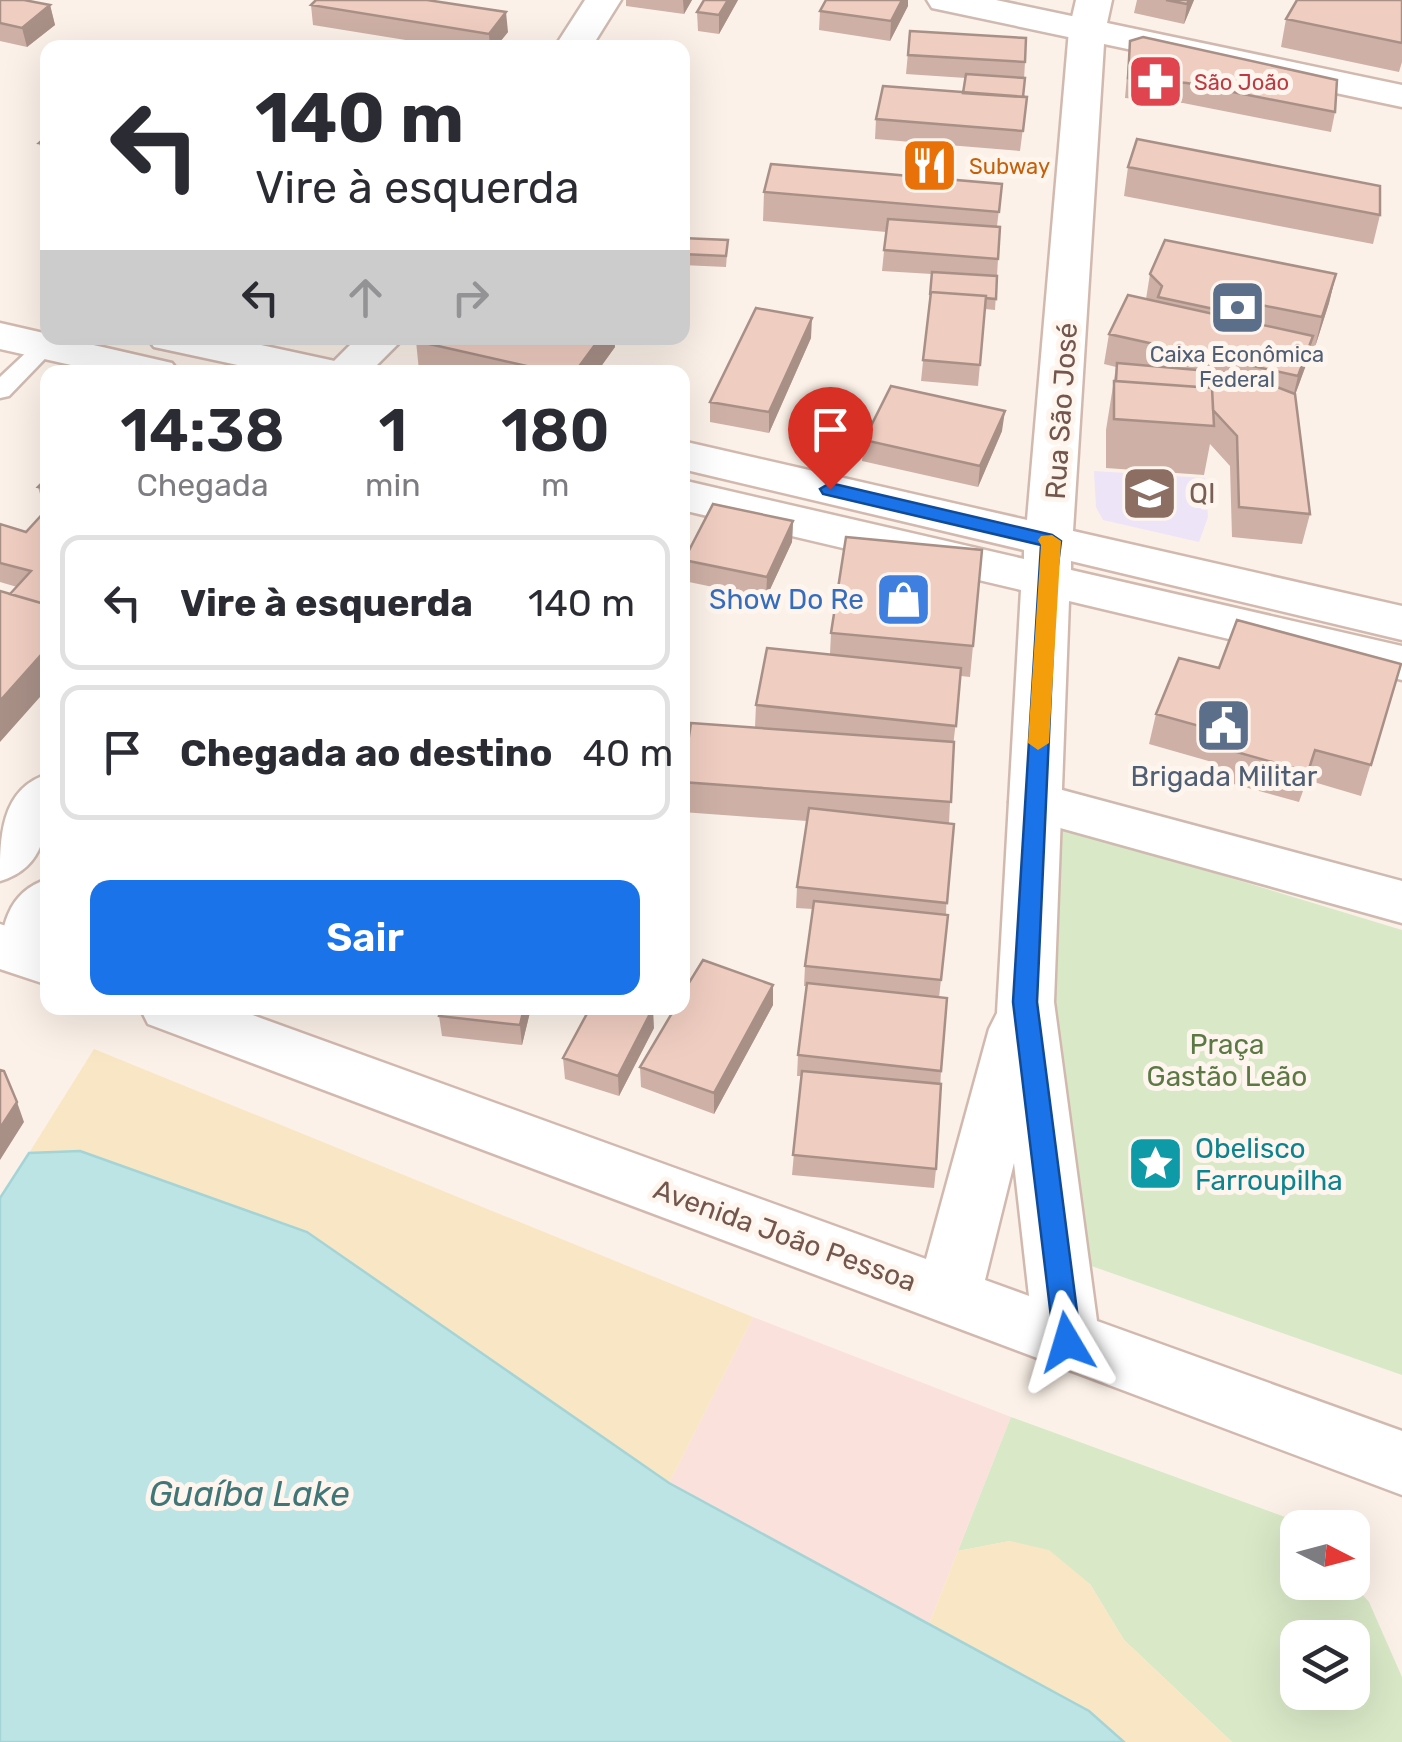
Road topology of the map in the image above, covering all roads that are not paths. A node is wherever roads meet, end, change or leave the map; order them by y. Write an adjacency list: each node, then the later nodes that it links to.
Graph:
1 (603, 0): 4 (street)
2 (945, 0): 3 (street)
3 (1091, 15): 5 (street); 20 (street, Rua São José)
4 (577, 40)
5 (1402, 96)
6 (0, 299): 7 (street)
7 (40, 326)
8 (40, 332): 9 (street)
9 (0, 336)
10 (40, 341): 17 (lane)
11 (85, 345): 14 (street)
12 (202, 345): 15 (street)
13 (379, 352): 16 (street)
14 (138, 365)
15 (296, 365)
16 (356, 365)
17 (0, 391)
18 (690, 457): 20 (street)
19 (690, 495): 20 (street)
20 (1049, 560): 21 (street); 22 (street); 23 (street, Rua São José)
21 (1402, 623)
22 (1402, 662)
23 (1036, 802): 26 (street); 29 (street, Rua São José)
24 (40, 804): 25 (street)
25 (0, 861)
26 (1402, 902)
27 (40, 916): 28 (street)
28 (21, 953)
29 (1025, 1002): 31 (street, Rua São José); 32 (street, Rua São José)
30 (187, 1015): 31 (street, Avenida João Pessoa)
31 (949, 1295): 32 (street, Avenida João Pessoa)
32 (1067, 1342): 33 (street, Avenida João Pessoa)
33 (1402, 1463)

